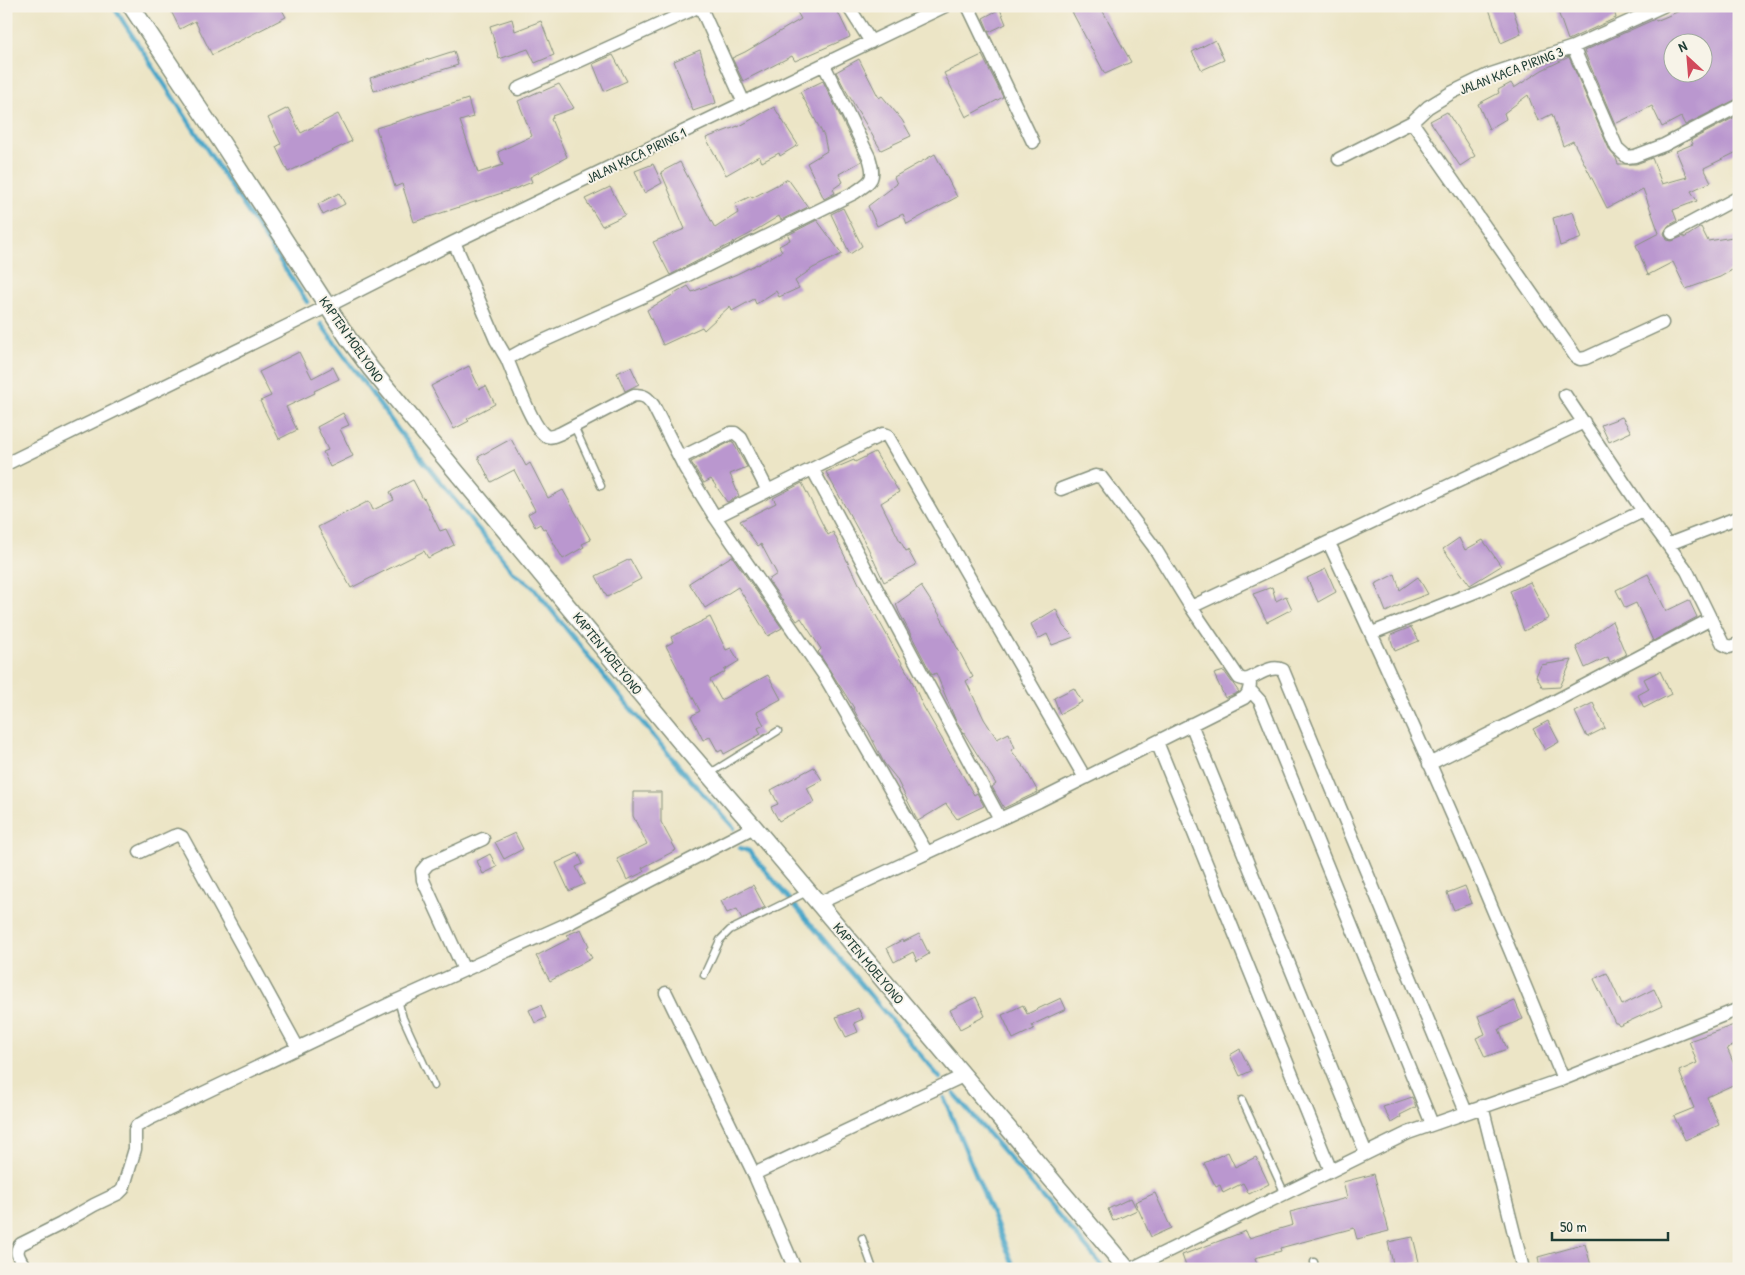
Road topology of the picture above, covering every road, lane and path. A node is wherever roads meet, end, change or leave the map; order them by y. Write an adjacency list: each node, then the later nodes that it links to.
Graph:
1 (131, 6): 19 (street, KAPTEN MOELYONO)
2 (700, 6): 10 (street); 11 (street)
3 (848, 6): 7 (street)
4 (945, 6): 7 (street, JALAN KACA PIRING 1)
5 (968, 6): 14 (street)
6 (1664, 6): 8 (street, JALAN KACA PIRING 3)
7 (871, 42): 9 (street, JALAN KACA PIRING 1)
8 (1573, 47): 12 (street); 13 (street, JALAN KACA PIRING 3)
9 (824, 65): 11 (street, JALAN KACA PIRING 1); 21 (street)
10 (518, 89)
11 (744, 103): 18 (street, JALAN KACA PIRING 1)
12 (1739, 106)
13 (1412, 122): 15 (street, JALAN KACA PIRING 3); 20 (street)
14 (1033, 142)
15 (1339, 159)
16 (1739, 197): 17 (street)
17 (1672, 233)
18 (454, 242): 19 (street, JALAN KACA PIRING 1); 21 (street)
19 (328, 306): 26 (street, JALAN KACA PIRING 1); 45 (street, KAPTEN MOELYONO)
20 (1662, 323)
21 (507, 359): 24 (street)
22 (1565, 395): 23 (street)
23 (1584, 422): 31 (street); 34 (street)
24 (574, 426): 25 (street); 28 (lane)
25 (680, 458): 30 (street); 32 (street)
26 (6, 464)
27 (813, 470): 30 (street); 46 (street); 47 (street)
28 (601, 486)
29 (1060, 489): 36 (street)
30 (768, 491): 32 (street)
31 (1643, 511): 35 (street); 38 (street)
32 (715, 517): 51 (street)
33 (1739, 517): 35 (street)
34 (1329, 542): 36 (street); 38 (street)
35 (1668, 544): 37 (street)
36 (1191, 606): 40 (street)
37 (1711, 619): 39 (street); 44 (street)
38 (1372, 633): 44 (street)
39 (1739, 644)
40 (1250, 684): 41 (street); 64 (street); 65 (street)
41 (1191, 724): 43 (street); 66 (street)
42 (778, 731): 45 (lane)
43 (1157, 742): 46 (street); 67 (street)
44 (1429, 764): 60 (street)
45 (708, 774): 48 (street, KAPTEN MOELYONO)
46 (1085, 778): 47 (street)
47 (1000, 819): 51 (street)
48 (754, 827): 52 (street, KAPTEN MOELYONO); 53 (street)
49 (482, 839): 53 (street)
50 (140, 852): 58 (street)
51 (927, 853): 52 (street)
52 (814, 897): 54 (lane); 59 (street, KAPTEN MOELYONO)
53 (464, 970): 56 (street)
54 (704, 975)
55 (666, 993): 68 (street)
56 (398, 1000): 58 (street); 61 (lane)
57 (1739, 1009): 60 (street)
58 (298, 1048): 71 (street)
59 (963, 1076): 68 (street); 74 (street, KAPTEN MOELYONO)
60 (1564, 1079): 63 (street)
61 (434, 1086)
62 (1242, 1100): 69 (lane)
63 (1482, 1106): 64 (street); 76 (street)
64 (1466, 1112): 65 (street)
65 (1432, 1124): 66 (street)
66 (1366, 1153): 67 (street)
67 (1331, 1171): 69 (street)
68 (754, 1174): 72 (street)
69 (1286, 1194): 75 (street)
70 (862, 1238): 73 (lane)
71 (26, 1269)
72 (795, 1269)
73 (873, 1269)
74 (1127, 1269)
75 (1131, 1269)
76 (1523, 1269)

